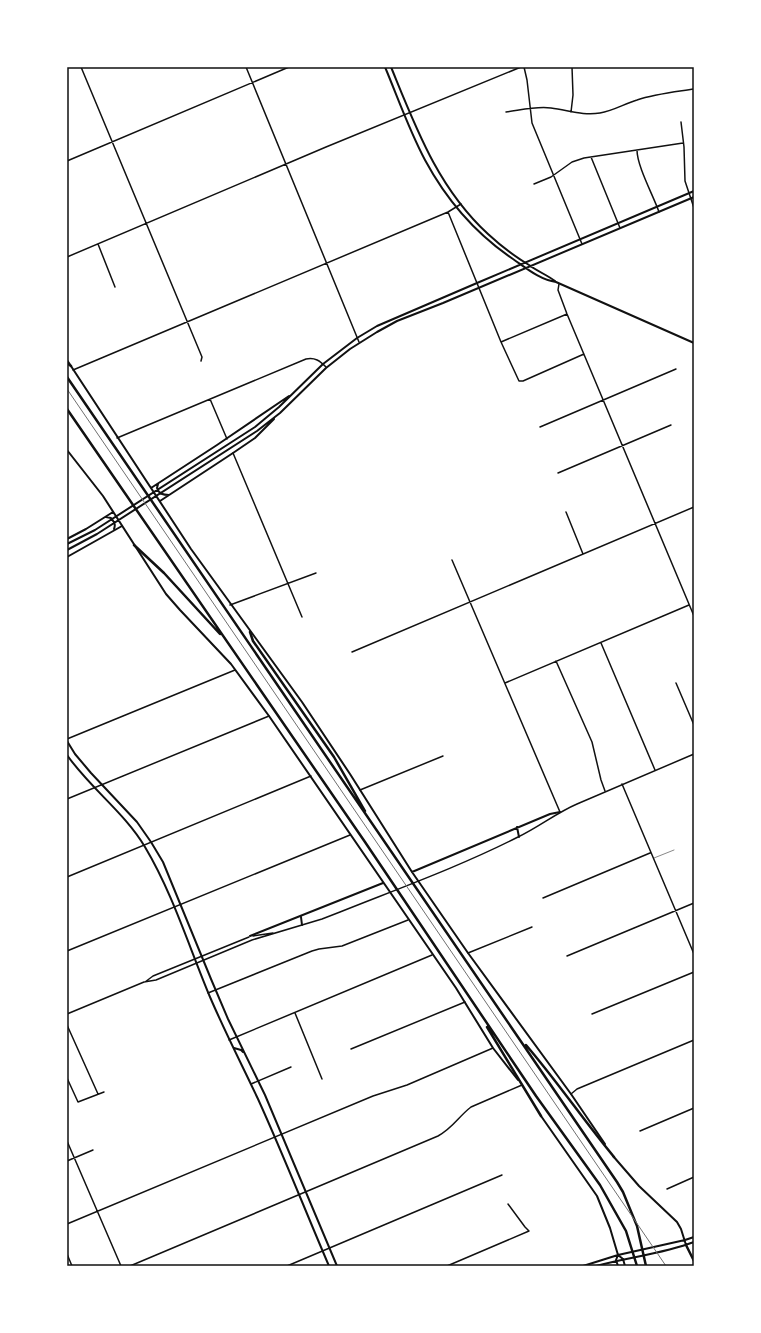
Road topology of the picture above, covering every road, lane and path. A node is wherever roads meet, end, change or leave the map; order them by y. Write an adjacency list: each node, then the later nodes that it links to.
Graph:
1 (81, 67): 19 (street)
2 (246, 67): 11 (street)
3 (289, 67): 11 (street)
4 (385, 67): 10 (main road)
5 (391, 67): 9 (main road)
6 (520, 67): 16 (street)
7 (524, 67): 13 (street)
8 (572, 67): 15 (street)
9 (392, 70): 10 (main road); 16 (main road)
10 (388, 72): 17 (main road)
11 (252, 82): 19 (street); 24 (street)
12 (694, 89): 15 (street)
13 (530, 108): 14 (street); 15 (street); 25 (street)
14 (506, 112)
15 (571, 112)
16 (409, 113): 17 (street); 31 (main road)
17 (405, 114): 24 (street); 32 (main road)
18 (682, 122): 20 (street)
19 (112, 142): 23 (street); 37 (street)
20 (683, 143): 21 (street); 28 (street)
21 (636, 150): 22 (street); 33 (street)
22 (591, 157): 25 (street); 38 (street)
23 (67, 161)
24 (286, 164): 37 (street); 46 (street)
25 (554, 175): 26 (street); 42 (street)
26 (534, 184)
27 (694, 192): 28 (main road)
28 (688, 194): 30 (street); 33 (main road)
29 (694, 197): 30 (main road)
30 (690, 199): 34 (street); 36 (main road)
31 (461, 204): 32 (street); 40 (main road)
32 (457, 207): 35 (street); 41 (main road)
33 (657, 207): 36 (street); 38 (main road)
34 (694, 208)
35 (448, 212): 46 (street); 52 (street)
36 (659, 212): 39 (main road)
37 (146, 223): 43 (street); 61 (street)
38 (618, 223): 39 (street); 42 (main road)
39 (620, 228): 44 (main road)
40 (487, 233): 41 (main road); 47 (main road)
41 (484, 237): 48 (main road)
42 (580, 239): 44 (street); 47 (main road)
43 (98, 244): 45 (street); 54 (street)
44 (582, 244): 49 (main road)
45 (67, 256)
46 (327, 263): 61 (street); 62 (street)
47 (525, 263): 48 (main road); 49 (main road)
48 (521, 265): 50 (main road); 52 (main road)
49 (530, 266): 50 (main road); 51 (main road)
50 (525, 268): 51 (main road); 55 (main road)
51 (556, 282): 53 (main road)
52 (477, 283): 55 (street); 56 (main road)
53 (559, 284): 58 (street); 65 (main road)
54 (115, 287)
55 (479, 288): 57 (main road); 64 (street)
56 (441, 298): 57 (main road); 59 (main road)
57 (443, 304): 60 (main road)
58 (567, 314): 64 (street); 66 (street)
59 (395, 318): 60 (main road); 62 (main road)
60 (397, 321): 63 (main road)
61 (187, 322): 67 (street); 73 (street)
62 (358, 338): 63 (street); 69 (main road)
63 (359, 342): 71 (main road)
64 (501, 342): 66 (street)
65 (694, 342)
66 (584, 354): 77 (street)
67 (201, 361)
68 (67, 362): 70 (highway)
69 (323, 364): 71 (street); 75 (main road); 76 (street)
70 (71, 366): 73 (main road)
71 (326, 368): 79 (main road)
72 (676, 369): 77 (street)
73 (73, 370): 82 (main road)
74 (67, 377): 138 (highway)
75 (297, 390): 83 (main road); 100 (main road)
76 (210, 399): 82 (street); 83 (street)
77 (604, 400): 81 (street); 84 (street)
78 (67, 409): 115 (highway)
79 (280, 413): 86 (main road); 102 (main road)
80 (671, 425): 84 (street)
81 (540, 427)
82 (117, 438): 89 (main road)
83 (226, 439): 88 (main road)
84 (623, 445): 87 (street); 96 (street)
85 (67, 450): 93 (main road)
86 (233, 453): 90 (main road); 107 (street)
87 (558, 473)
88 (158, 483): 89 (main road); 90 (main road)
89 (151, 488): 91 (main road)
90 (170, 495): 91 (main road)
91 (160, 501): 109 (main road)
92 (694, 508): 96 (street)
93 (113, 512): 95 (main road); 97 (main road)
94 (566, 512): 103 (street)
95 (105, 517): 98 (main road); 99 (main road)
96 (655, 523): 103 (street); 110 (street)
97 (122, 525): 98 (main road); 101 (main road)
98 (114, 530): 104 (main road)
99 (67, 539)
100 (67, 544)
101 (134, 545): 115 (highway); 119 (main road)
102 (67, 550)
103 (583, 554): 108 (street)
104 (67, 556)
105 (452, 560): 108 (street)
106 (316, 573): 107 (street)
107 (288, 584): 109 (street); 113 (street)
108 (470, 601): 117 (street); 120 (street)
109 (230, 605): 114 (main road)
110 (689, 605): 111 (street); 116 (street)
111 (693, 610): 112 (street)
112 (694, 616)
113 (302, 617)
114 (250, 632): 133 (main road); 138 (highway)
115 (227, 641): 173 (highway)
116 (601, 642): 118 (street); 128 (street)
117 (352, 652)
118 (556, 662): 120 (street); 134 (street)
119 (236, 670): 122 (main road); 124 (street)
120 (505, 683): 136 (street)
121 (676, 683): 123 (street)
122 (269, 716): 129 (main road); 130 (street)
123 (694, 725)
124 (67, 740): 130 (main road)
125 (694, 754): 128 (street)
126 (67, 755): 132 (main road)
127 (443, 756): 133 (street)
128 (655, 770): 131 (street)
129 (311, 776): 139 (main road); 141 (street)
130 (101, 784): 132 (street); 141 (main road)
131 (622, 784): 134 (street); 144 (street)
132 (94, 788): 135 (street); 142 (main road)
133 (360, 790): 146 (main road)
134 (605, 791): 136 (street)
135 (67, 799)
136 (560, 812): 137 (main road); 140 (street)
137 (517, 827): 140 (main road); 146 (main road)
138 (376, 829): 179 (highway)
139 (350, 835): 148 (main road); 151 (street)
140 (519, 837): 156 (street)
141 (151, 842): 142 (street); 151 (main road)
142 (144, 845): 147 (street); 152 (main road)
143 (674, 850): 145 (lane)
144 (650, 853): 145 (street); 149 (street)
145 (653, 859): 153 (street)
146 (412, 872): 161 (main road)
147 (67, 877)
148 (383, 883): 154 (main road); 155 (main road)
149 (543, 898)
150 (694, 903): 153 (street)
151 (180, 905): 152 (street); 164 (main road)
152 (174, 907): 160 (street); 166 (main road)
153 (676, 910): 162 (street); 165 (street)
154 (301, 917): 156 (main road); 159 (main road)
155 (408, 920): 163 (main road); 171 (street)
156 (302, 925): 158 (street)
157 (532, 927): 161 (street)
158 (275, 932): 159 (street); 167 (street)
159 (250, 936): 164 (street)
160 (67, 951)
161 (468, 954): 195 (main road)
162 (694, 954)
163 (433, 955): 174 (main road); 175 (street)
164 (201, 956): 166 (street); 167 (main road)
165 (567, 956)
166 (195, 958): 168 (main road); 170 (street)
167 (203, 961): 168 (street); 171 (main road)
168 (197, 963): 170 (street); 172 (main road)
169 (694, 972): 177 (street)
170 (144, 982): 176 (street)
171 (216, 990): 172 (street); 180 (main road)
172 (208, 993): 181 (main road)
173 (471, 1001): 197 (highway); 236 (highway)
174 (464, 1002): 184 (main road); 185 (street)
175 (295, 1013): 180 (street); 189 (street)
176 (67, 1014)
177 (592, 1014)
178 (67, 1025): 194 (street)
179 (517, 1035): 203 (highway); 237 (highway)
180 (236, 1036): 181 (street); 186 (main road)
181 (229, 1040): 183 (main road)
182 (694, 1040): 195 (street)
183 (234, 1048): 186 (main road); 191 (main road)
184 (493, 1048): 192 (main road); 199 (street)
185 (351, 1049)
186 (245, 1054): 190 (main road)
187 (291, 1067): 190 (street)
188 (67, 1078): 194 (street)
189 (322, 1080)
190 (258, 1081): 191 (street); 199 (main road)
191 (251, 1084): 200 (main road)
192 (522, 1085): 197 (main road); 209 (street)
193 (104, 1092): 194 (street)
194 (98, 1094)
195 (570, 1094): 203 (main road)
196 (694, 1108): 198 (street)
197 (541, 1116): 221 (main road)
198 (640, 1131)
199 (281, 1134): 200 (street); 209 (main road)
200 (274, 1137): 210 (main road); 212 (street)
201 (67, 1141): 204 (street)
202 (93, 1150): 204 (street)
203 (614, 1157): 215 (main road)
204 (74, 1158): 205 (street); 212 (street)
205 (67, 1161)
206 (502, 1175): 218 (street)
207 (694, 1177): 208 (street)
208 (667, 1189)
209 (306, 1191): 210 (street); 218 (main road)
210 (298, 1194): 219 (main road); 227 (street)
211 (508, 1204): 231 (street)
212 (98, 1211): 213 (street); 226 (street)
213 (67, 1224)
214 (694, 1237): 215 (main road)
215 (685, 1240): 217 (main road); 221 (main road)
216 (694, 1242): 217 (main road)
217 (686, 1245): 222 (main road); 224 (highway)
218 (330, 1248): 219 (street); 230 (main road)
219 (323, 1251): 228 (street); 229 (main road)
220 (67, 1254): 225 (street)
221 (618, 1255): 222 (main road); 223 (main road); 232 (main road)
222 (623, 1259): 223 (main road); 235 (main road)
223 (616, 1260): 233 (main road); 234 (main road)
224 (694, 1261)
225 (72, 1266)
226 (121, 1266)
227 (130, 1266)
228 (287, 1266)
229 (329, 1266)
230 (337, 1266)
231 (447, 1266)
232 (583, 1266)
233 (596, 1266)
234 (618, 1266)
235 (625, 1266)
236 (637, 1266)
237 (646, 1266)

